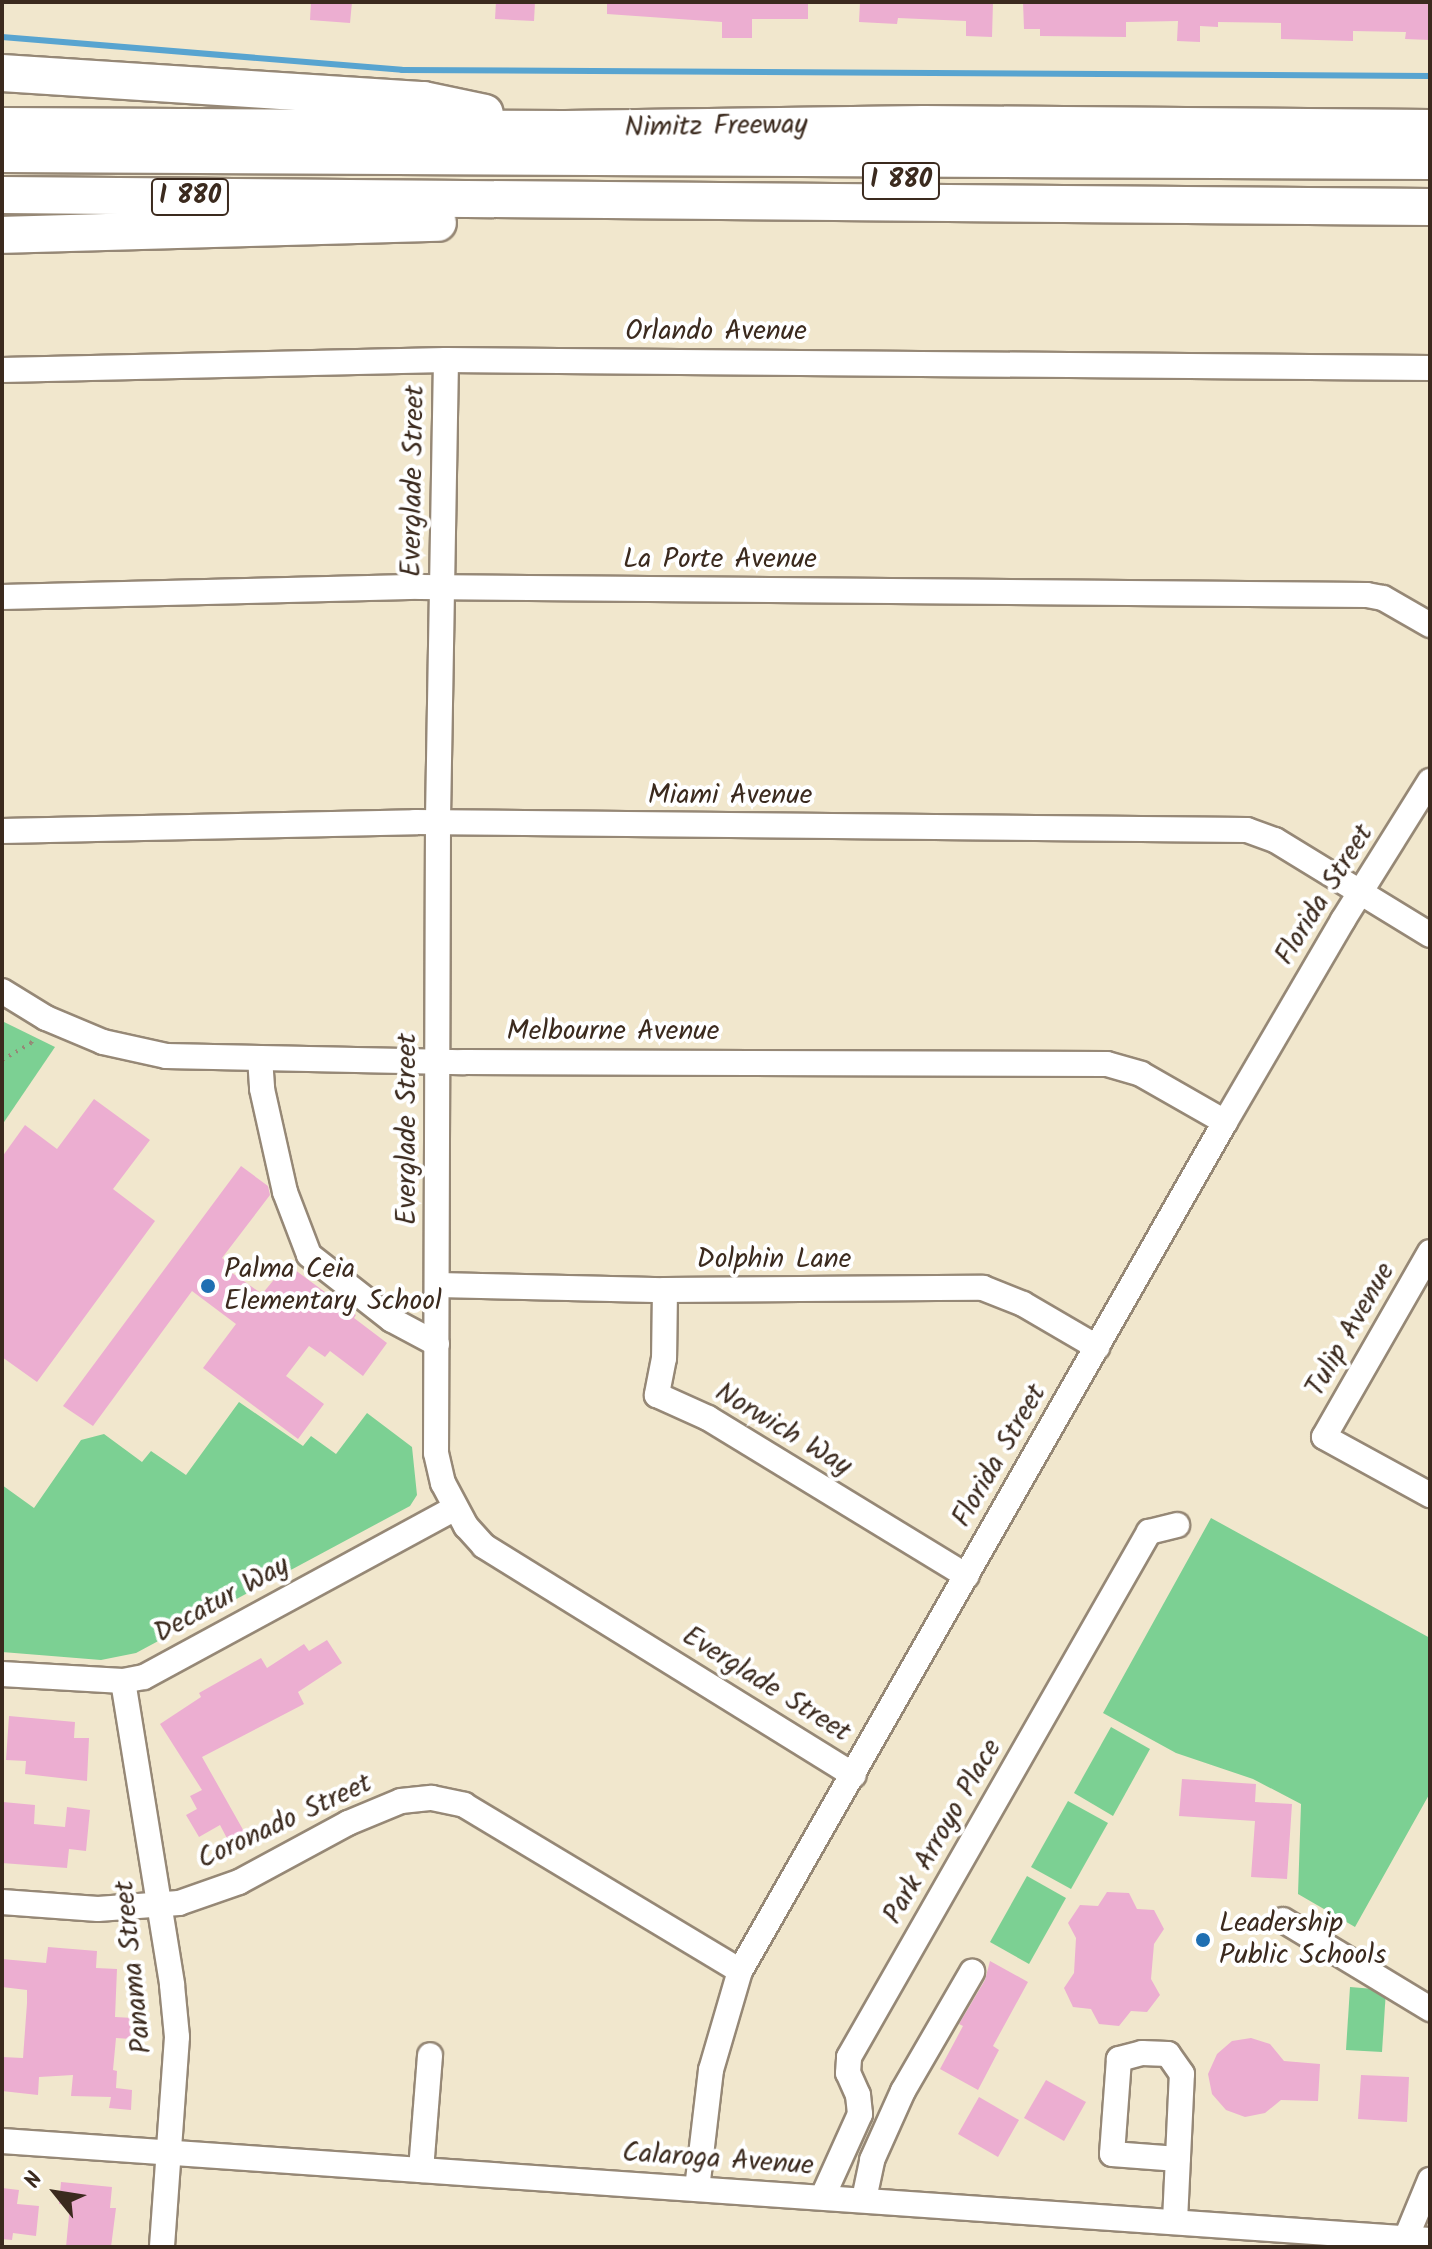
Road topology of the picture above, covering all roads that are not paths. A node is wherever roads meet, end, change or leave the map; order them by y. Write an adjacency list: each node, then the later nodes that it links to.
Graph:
1 (2, 73): 5 (highway)
2 (924, 124): 4 (highway, Nimitz Freeway / I 880); 5 (highway, Nimitz Freeway / I 880); 7 (highway)
3 (2, 126): 5 (highway, Nimitz Freeway / I 880)
4 (1430, 128)
5 (565, 129)
6 (2, 154): 7 (highway, I 880)
7 (987, 158): 8 (highway, I 880)
8 (1430, 161)
9 (1430, 183): 11 (highway, I 880)
10 (2, 195): 11 (highway, I 880)
11 (379, 199): 12 (highway, I 880)
12 (520, 200): 13 (highway, I 880); 14 (highway)
13 (1430, 207)
14 (2, 235)
15 (446, 360): 16 (street, Orlando Avenue); 17 (street, Orlando Avenue); 18 (street, Everglade Street)
16 (1430, 368)
17 (2, 370)
18 (442, 588): 19 (street, La Porte Avenue); 20 (street, La Porte Avenue); 22 (street, Everglade Street)
19 (2, 597)
20 (1430, 625)
21 (1430, 781): 24 (street, Florida Street)
22 (438, 823): 23 (street, Miami Avenue); 24 (street, Miami Avenue); 28 (street, Everglade Street)
23 (2, 831)
24 (1361, 892): 25 (street, Miami Avenue); 29 (street, Florida Street)
25 (1430, 935)
26 (2, 991): 27 (street, Melbourne Avenue)
27 (260, 1058): 28 (street, Melbourne Avenue); 33 (street)
28 (438, 1062): 29 (street, Melbourne Avenue); 31 (street, Everglade Street)
29 (1225, 1122): 34 (street, Florida Street)
30 (1430, 1252): 35 (street, Tulip Avenue)
31 (438, 1285): 32 (street, Dolphin Lane); 33 (street, Everglade Street)
32 (665, 1290): 34 (street, Dolphin Lane); 38 (street, Norwich Way)
33 (437, 1344): 36 (street, Everglade Street)
34 (1097, 1347): 38 (street, Florida Street)
35 (1430, 1495)
36 (455, 1508): 40 (street, Decatur Way); 41 (street, Everglade Street)
37 (1177, 1525): 55 (street, Park Arroyo Place)
38 (967, 1576): 41 (street, Florida Street)
39 (2, 1674): 40 (street, Decatur Way)
40 (123, 1681): 43 (street, Panama Street)
41 (854, 1775): 45 (street, Florida Street)
42 (2, 1902): 43 (street, Coronado Street)
43 (159, 1906): 45 (street, Coronado Street); 50 (street, Panama Street)
44 (1283, 1920): 47 (street)
45 (740, 1971): 54 (street, Florida Street)
46 (972, 1972): 56 (street)
47 (1430, 2009)
48 (430, 2055): 52 (street)
49 (2, 2141): 50 (street, Calaroga Avenue)
50 (169, 2150): 52 (street, Calaroga Avenue); 59 (street, Panama Street)
51 (1178, 2159): 51 (street); 57 (street)
52 (421, 2170): 54 (street, Calaroga Avenue)
53 (1430, 2180): 58 (street)
54 (697, 2189): 55 (street, Calaroga Avenue)
55 (823, 2196): 56 (street, Calaroga Avenue)
56 (864, 2199): 57 (street, Calaroga Avenue)
57 (1175, 2221): 58 (street, Calaroga Avenue)
58 (1418, 2239)
59 (162, 2247)

